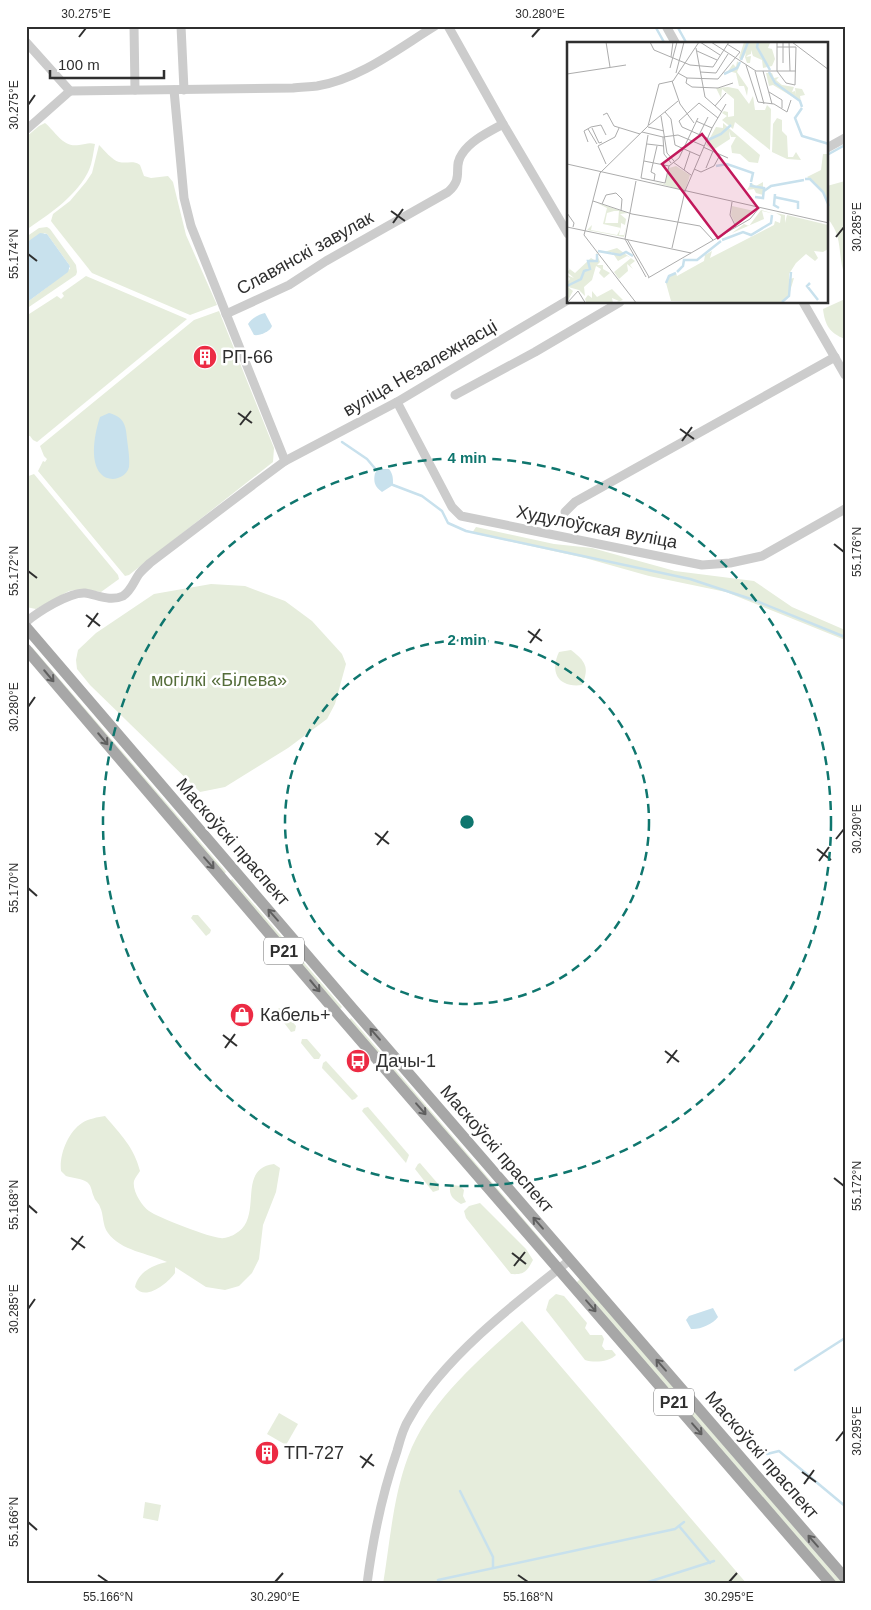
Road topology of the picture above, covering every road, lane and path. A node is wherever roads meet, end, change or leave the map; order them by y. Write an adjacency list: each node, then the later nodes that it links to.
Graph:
1 (134, 26): 8 (street)
2 (181, 26): 10 (street)
3 (436, 26): 10 (street)
4 (448, 26): 12 (street)
5 (666, 26): 7 (street)
6 (26, 42): 11 (street)
7 (675, 42)
8 (135, 90): 9 (street); 11 (street)
9 (174, 90): 10 (street); 20 (street)
10 (184, 90)
11 (70, 91): 13 (street)
12 (503, 124): 16 (street); 20 (street, Славянскі завулак)
13 (26, 130)
14 (845, 138): 15 (street)
15 (828, 147)
16 (567, 232)
17 (567, 301): 24 (street, вуліца Незалежнасці)
18 (617, 304): 23 (street)
19 (804, 304): 21 (street)
20 (226, 314): 25 (street)
21 (835, 357): 22 (street); 27 (street)
22 (845, 375)
23 (455, 395)
24 (397, 402): 25 (street, вуліца Незалежнасці); 26 (street, Худулоўская вуліца)
25 (285, 461): 28 (street, вуліца Незалежнасці)
26 (845, 509)
27 (565, 512)
28 (26, 622)
29 (26, 627): 31 (main road, Маскоўскі праспект / Р21)
30 (26, 649): 32 (main road, Маскоўскі праспект / Р21, one-way to 32)
31 (232, 867): 32 (main road); 33 (main road, Маскоўскі праспект / Р21, one-way to 31)
32 (221, 877): 34 (main road, Маскоўскі праспект / Р21, one-way to 34)
33 (570, 1260): 34 (street); 35 (main road, Маскоўскі праспект / Р21, one-way to 33)
34 (559, 1269): 36 (street); 37 (main road, Маскоўскі праспект / Р21, one-way to 37)
35 (845, 1578)
36 (367, 1584)
37 (831, 1584)

